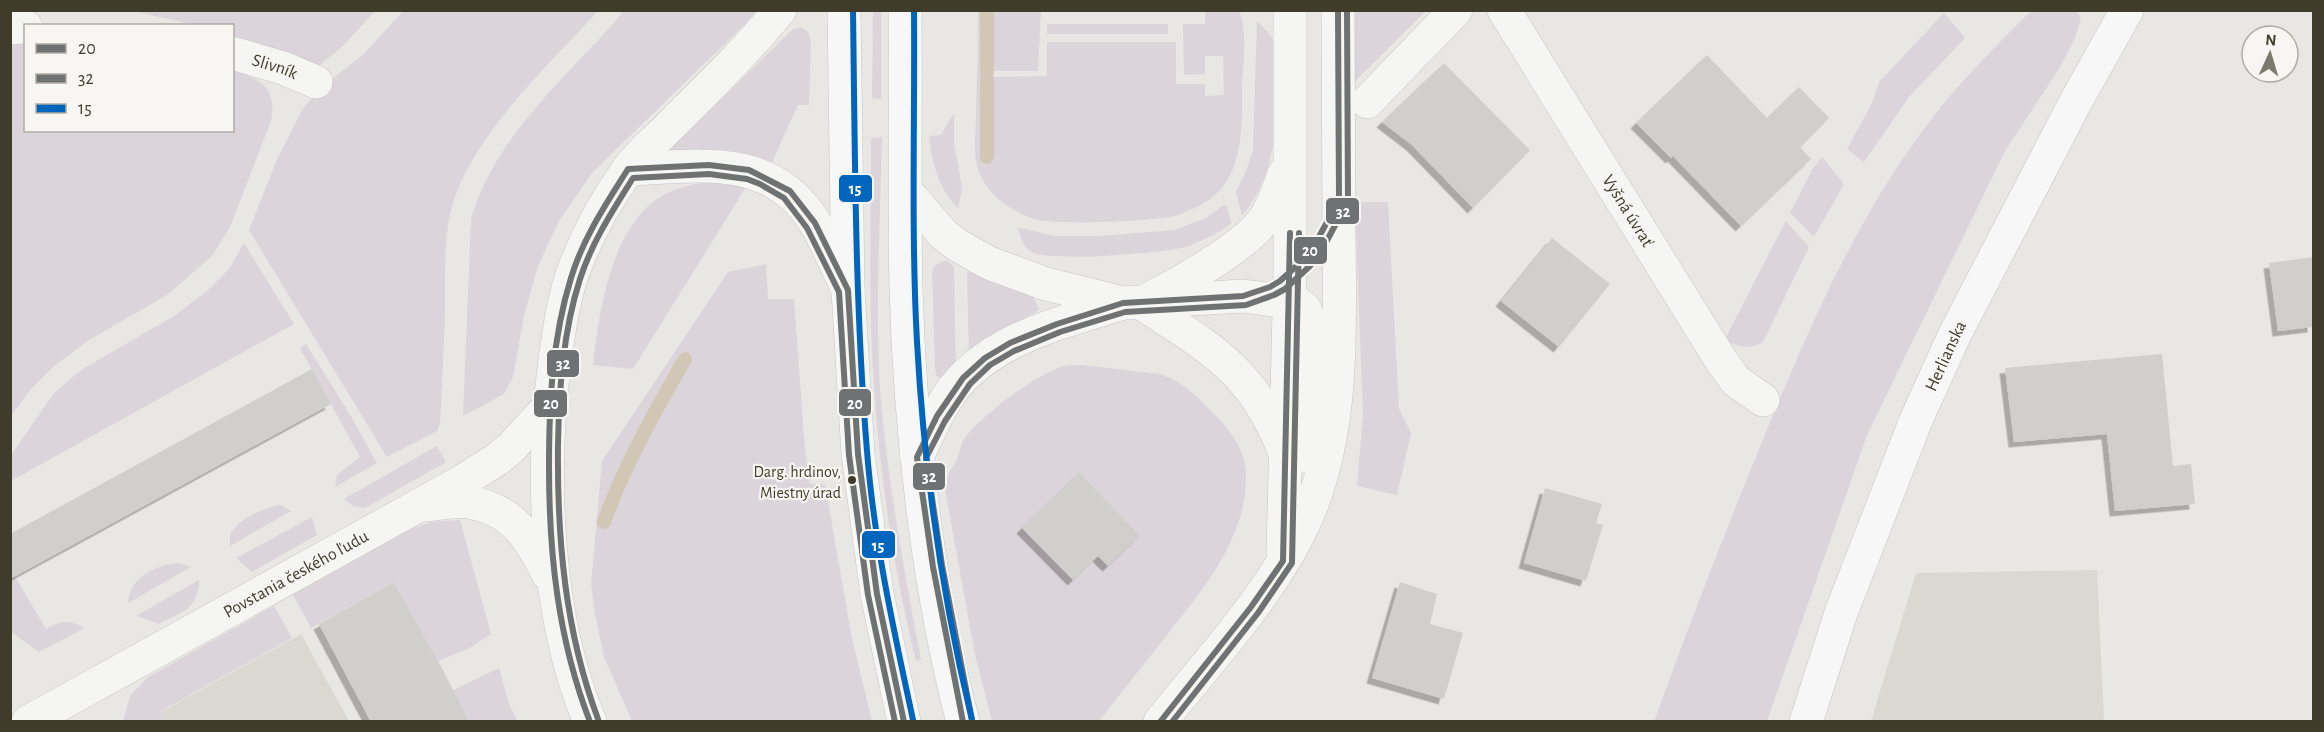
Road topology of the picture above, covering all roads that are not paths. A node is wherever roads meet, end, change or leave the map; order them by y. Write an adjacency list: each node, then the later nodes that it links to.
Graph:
1 (780, 10): 13 (street)
2 (844, 10): 17 (street)
3 (905, 10): 14 (street)
4 (1290, 10): 12 (street)
5 (1338, 10): 15 (street)
6 (1456, 10): 11 (street)
7 (1504, 10): 19 (street, Vyšná úvrať)
8 (2127, 10): 31 (street, Herlianska)
9 (234, 54): 10 (street, Slivník)
10 (316, 82)
11 (1367, 102)
12 (1291, 118): 16 (street); 18 (street)
13 (628, 169): 17 (street); 20 (street)
14 (906, 191): 18 (street); 22 (street)
15 (1339, 200): 16 (street); 24 (street)
16 (1289, 288): 18 (street); 21 (street); 24 (street)
17 (848, 290): 28 (street)
18 (1132, 303): 21 (street); 22 (street)
19 (1763, 400)
20 (550, 405): 23 (street, Povstania českého ľudu); 25 (street)
21 (1285, 454): 24 (street)
22 (917, 458): 29 (street)
23 (418, 506): 25 (street); 26 (street, Povstania českého ľudu)
24 (1283, 561): 30 (street)
25 (555, 590): 27 (street)
26 (28, 722)
27 (590, 722)
28 (904, 722)
29 (963, 722)
30 (1160, 722)
31 (1806, 722)

